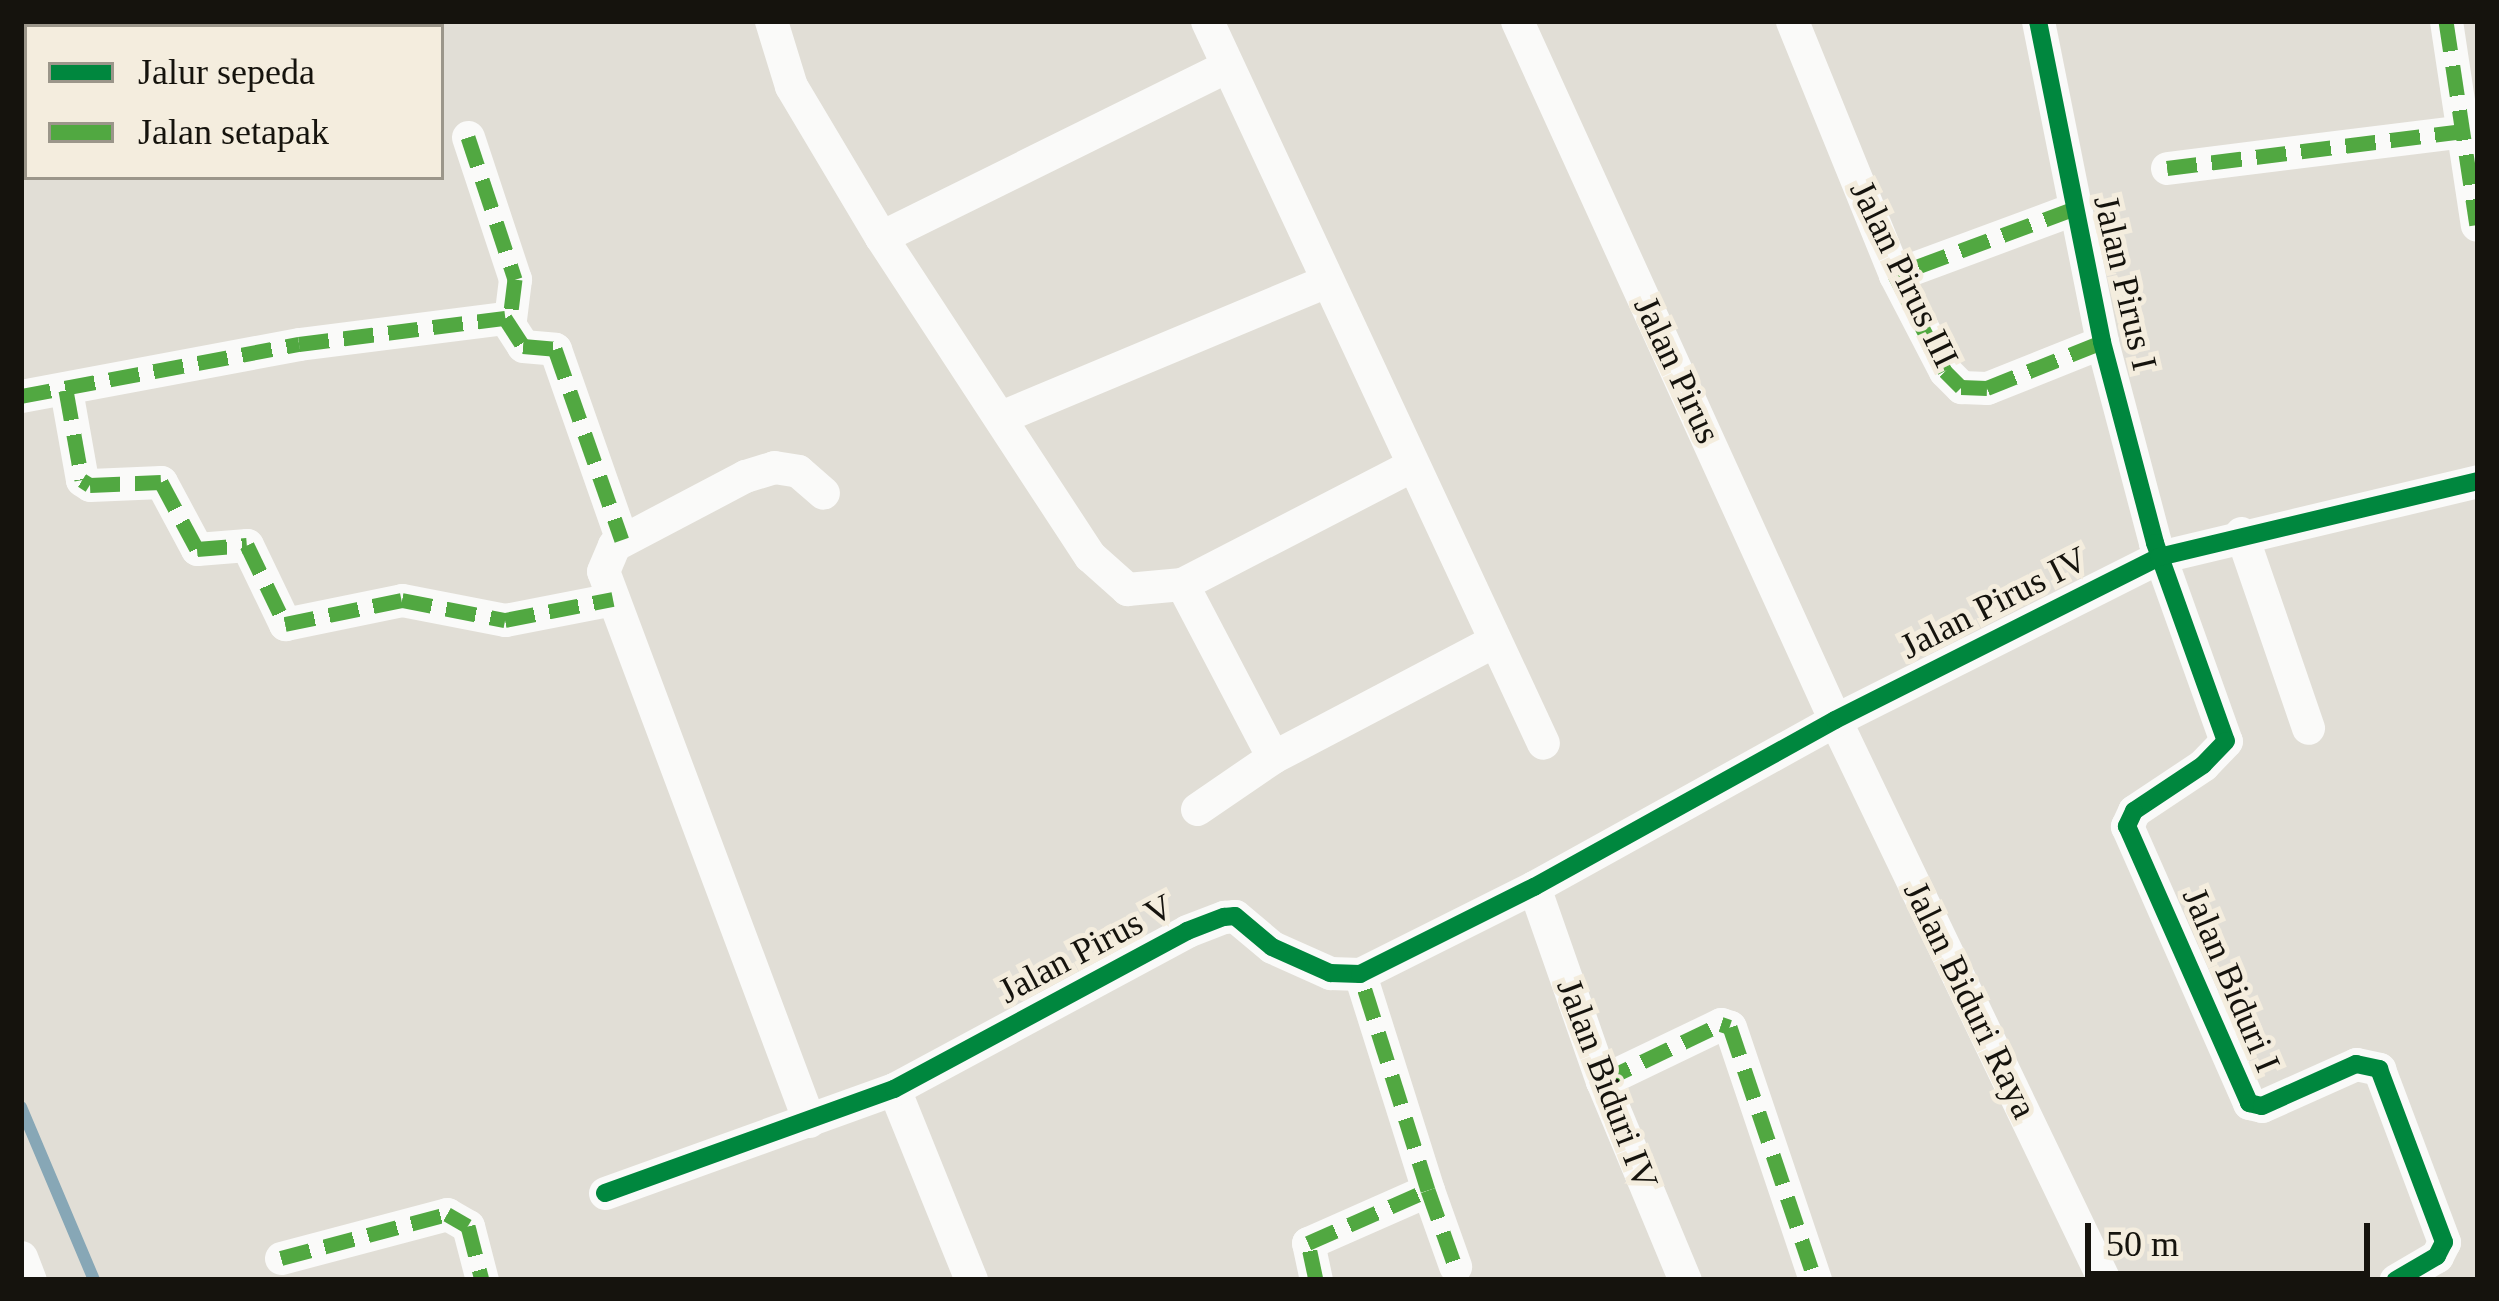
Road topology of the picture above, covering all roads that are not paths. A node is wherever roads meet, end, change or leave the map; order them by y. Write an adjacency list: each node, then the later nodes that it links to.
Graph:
1 (771, 21): 13 (street)
2 (1207, 21): 7 (street)
3 (1517, 21): 30 (street, Jalan Pirus)
4 (1792, 21): 14 (street, Jalan Pirus III)
5 (2038, 21): 11 (street, Jalan Pirus I)
6 (2446, 21): 8 (street)
7 (1227, 66): 13 (street); 15 (street)
8 (2469, 132): 10 (street); 12 (street)
9 (468, 137): 16 (street)
10 (2167, 168)
11 (2073, 209): 14 (street); 17 (street, Jalan Pirus I)
12 (2477, 225)
13 (881, 237): 20 (street)
14 (1895, 275): 17 (street, Jalan Pirus III)
15 (1326, 281): 20 (street); 21 (street)
16 (510, 319): 18 (street); 25 (street)
17 (2102, 342): 26 (street, Jalan Pirus I)
18 (66, 390): 19 (street); 28 (street)
19 (21, 396)
20 (1001, 417): 27 (street)
21 (1411, 466): 27 (street); 29 (street)
22 (2478, 481): 24 (street, Jalan Pirus IV)
23 (823, 493): 25 (street)
24 (2229, 537): 26 (street, Jalan Pirus IV); 31 (street)
25 (622, 540): 28 (street)
26 (2171, 553): 30 (street, Jalan Pirus IV); 52 (street, Jalan Biduri I)
27 (1182, 584): 33 (street)
28 (613, 599): 39 (street)
29 (1492, 642): 32 (street); 33 (street)
30 (1835, 720): 35 (street); 51 (street, Jalan Biduri Raya)
31 (2308, 728)
32 (1543, 743)
33 (1273, 757): 34 (street)
34 (1197, 809)
35 (1534, 887): 36 (street); 37 (street, Jalan Biduri IV)
36 (1360, 974): 38 (street, Jalan Pirus V); 40 (street)
37 (1603, 1081): 49 (street, Jalan Biduri IV); 50 (street)
38 (894, 1089): 39 (street, Jalan Pirus V); 47 (street)
39 (808, 1121): 41 (street, Jalan Pirus V)
40 (1428, 1190): 44 (street); 48 (street)
41 (605, 1192)
42 (21, 1257): 45 (street)
43 (281, 1258): 46 (street)
44 (1455, 1266)
45 (30, 1280)
46 (482, 1280)
47 (970, 1280)
48 (1316, 1280)
49 (1684, 1280)
50 (1815, 1280)
51 (2104, 1280)
52 (2396, 1280)

